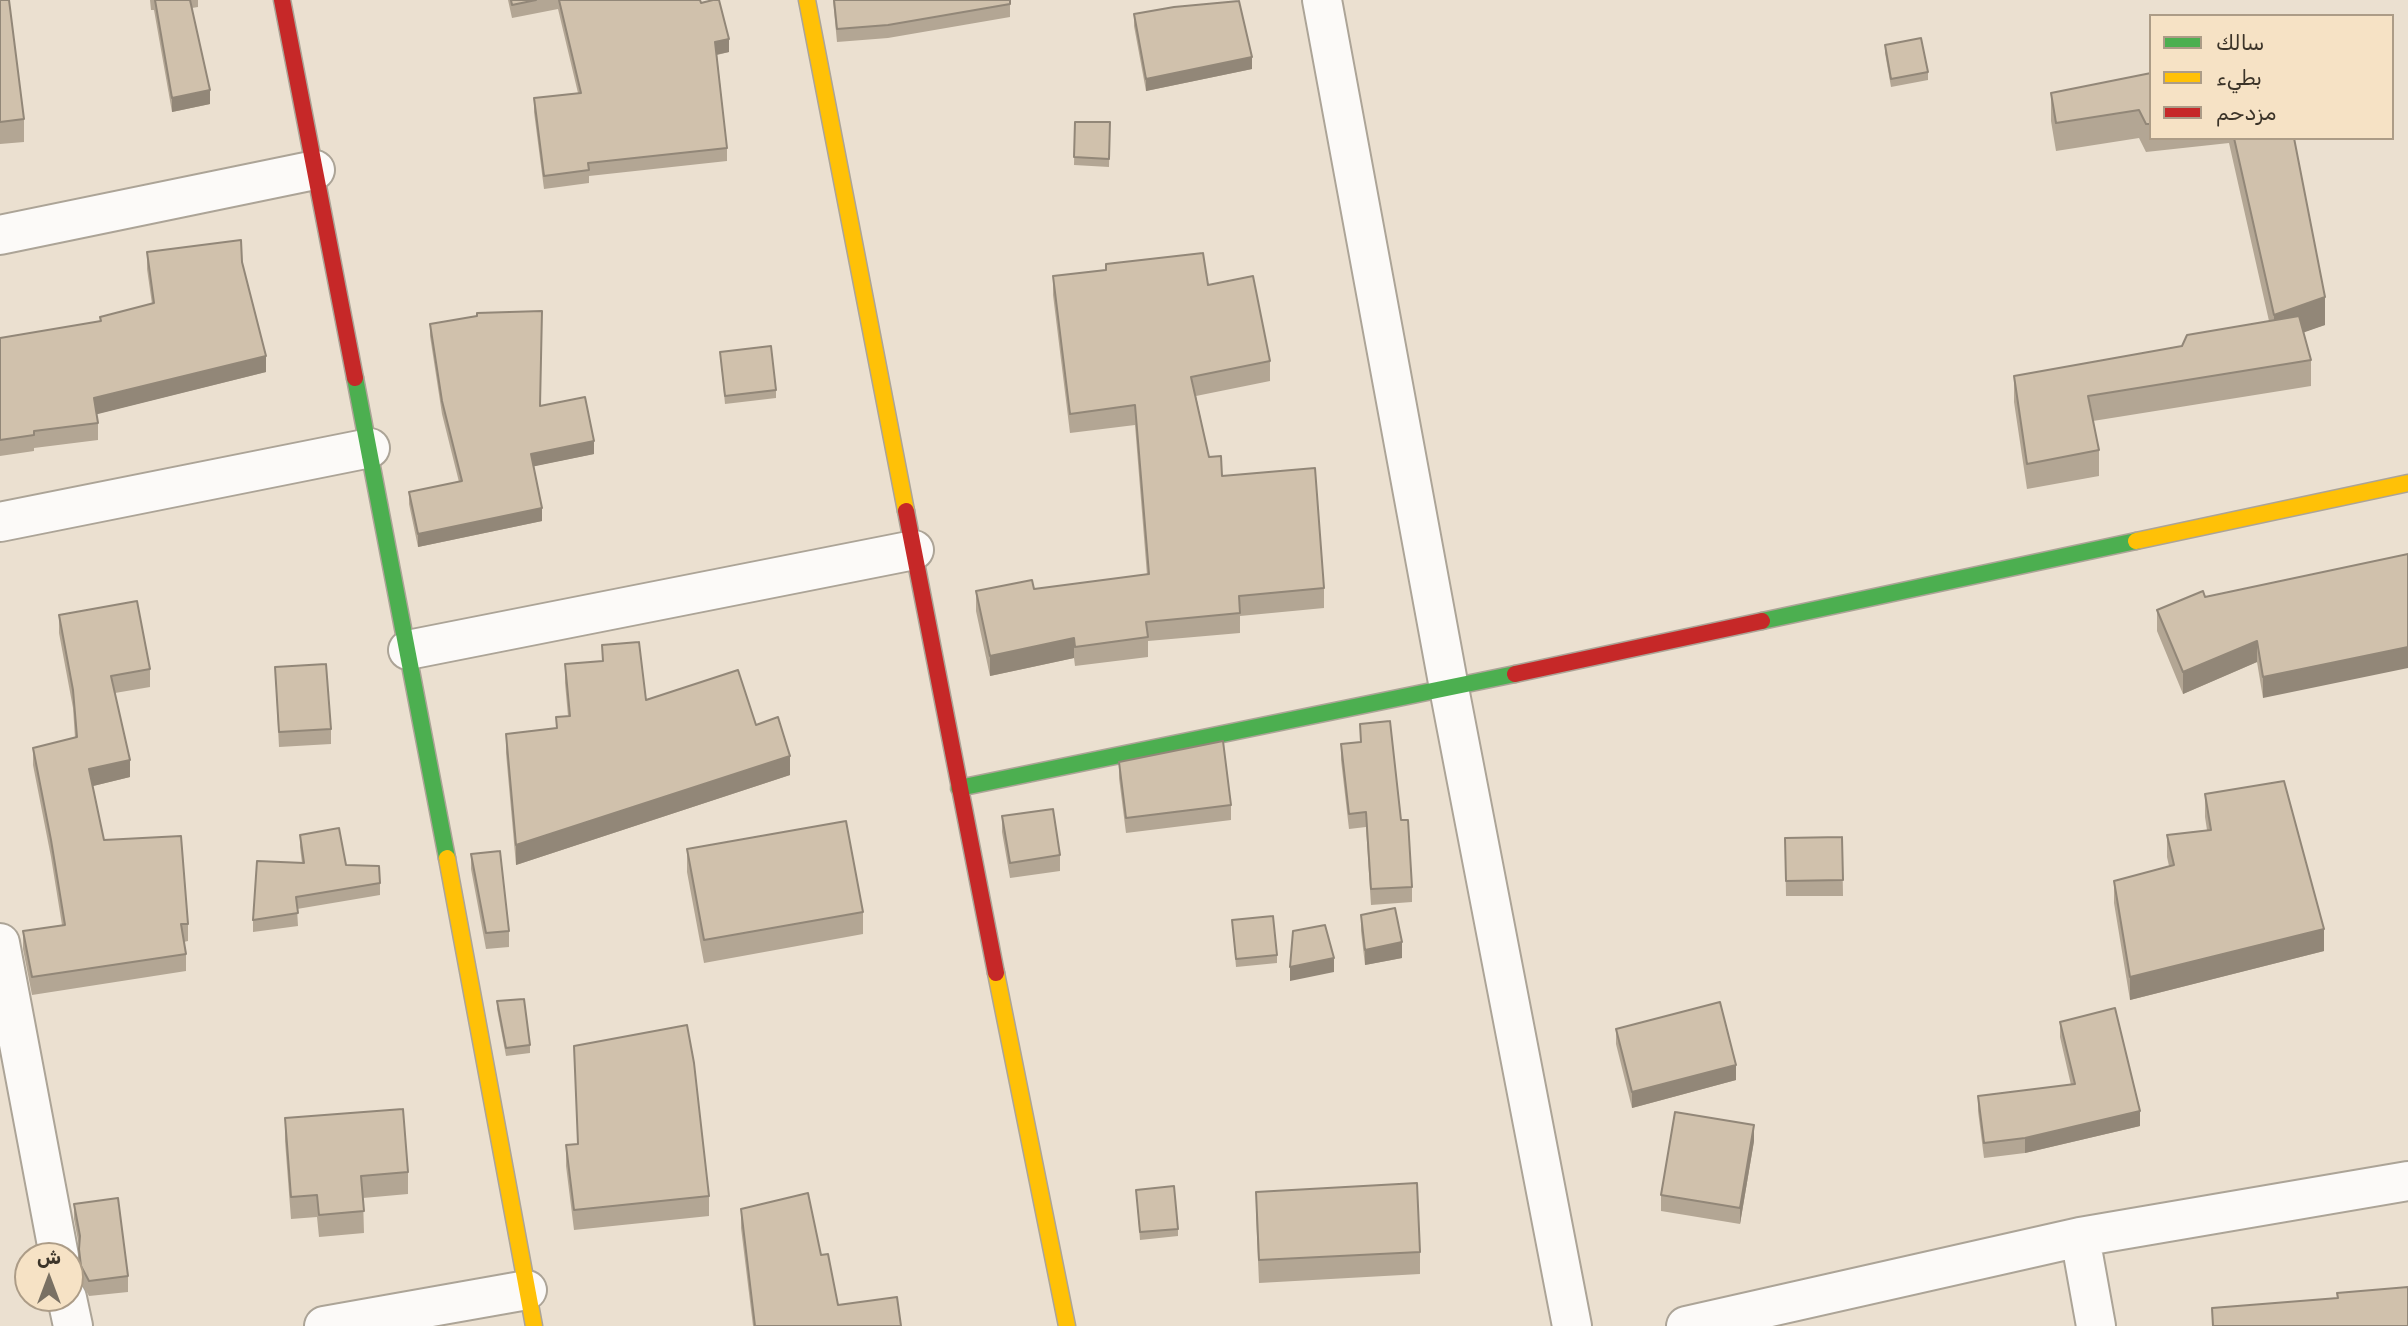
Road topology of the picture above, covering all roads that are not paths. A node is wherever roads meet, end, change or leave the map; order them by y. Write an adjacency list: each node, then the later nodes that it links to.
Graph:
1 (282, 0): 4 (street)
2 (807, 0): 9 (street)
3 (1322, 0): 11 (street)
4 (315, 170): 5 (street); 6 (street)
5 (0, 235)
6 (370, 448): 8 (street); 10 (street)
7 (2408, 483): 11 (street)
8 (0, 522)
9 (914, 550): 10 (street); 12 (street)
10 (408, 650): 17 (street)
11 (1449, 688): 12 (street); 20 (street)
12 (959, 788): 19 (street)
13 (0, 943): 16 (street)
14 (2408, 1181): 15 (street)
15 (2080, 1237): 21 (street); 22 (street)
16 (56, 1242)
17 (531, 1308): 18 (street)
18 (324, 1326)
19 (1068, 1326)
20 (1572, 1326)
21 (1686, 1326)
22 (2096, 1326)

